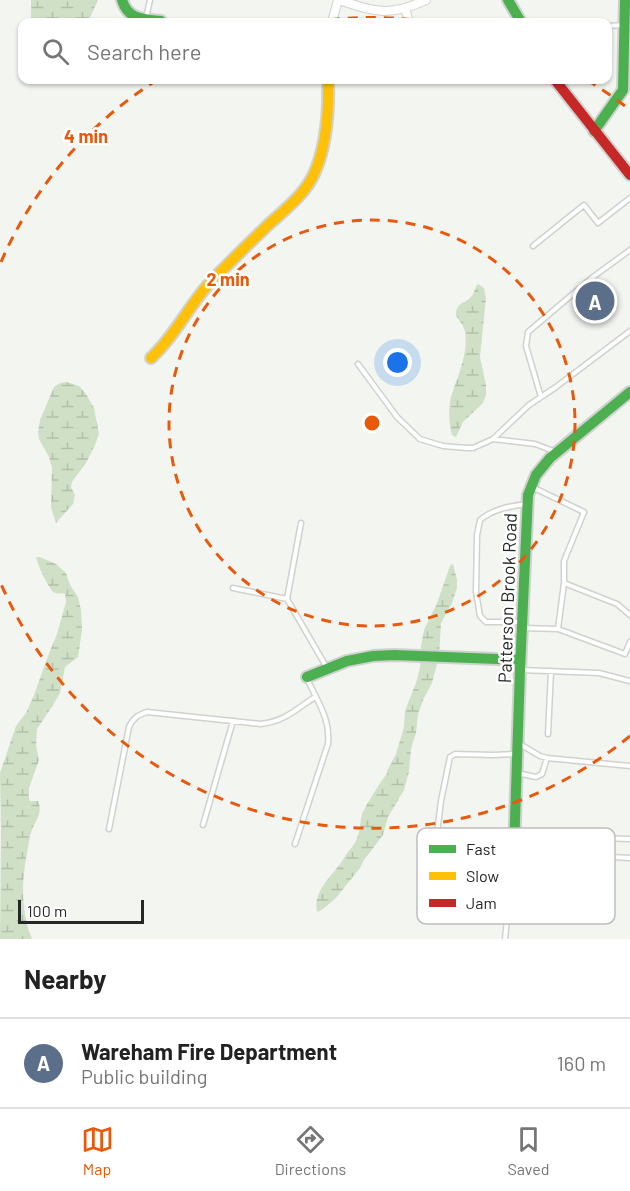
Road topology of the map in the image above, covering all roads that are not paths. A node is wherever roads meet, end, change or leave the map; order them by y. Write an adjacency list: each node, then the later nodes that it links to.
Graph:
1 (122, 0): 8 (street)
2 (150, 0): 9 (lane)
3 (338, 0): 7 (street); 10 (street)
4 (426, 0): 7 (street)
5 (508, 0): 11 (street)
6 (625, 0): 12 (street)
7 (405, 5)
8 (136, 18)
9 (146, 18)
10 (333, 18)
11 (519, 18)
12 (625, 25): 13 (lane); 16 (street)
13 (612, 26)
14 (328, 84): 22 (street)
15 (564, 84): 16 (street)
16 (594, 131): 17 (street)
17 (630, 175)
18 (630, 198): 19 (lane)
19 (533, 246)
20 (630, 250): 25 (lane)
21 (630, 331): 25 (lane)
22 (151, 358)
23 (358, 364): 26 (lane)
24 (630, 392): 27 (street, Patterson Brook Road)
25 (541, 396): 26 (lane)
26 (493, 439): 27 (lane)
27 (556, 453): 28 (street, Patterson Brook Road)
28 (530, 486): 29 (street, Patterson Brook Road); 31 (lane)
29 (527, 504): 35 (street, Patterson Brook Road); 35 (lane)
30 (301, 524): 33 (lane)
31 (564, 583): 34 (lane); 36 (lane)
32 (233, 588): 33 (lane)
33 (287, 599): 40 (lane)
34 (630, 615)
35 (522, 625): 36 (lane); 39 (street, Patterson Brook Road)
36 (558, 629): 38 (lane)
37 (630, 642): 38 (lane)
38 (628, 655)
39 (520, 665): 40 (street); 41 (lane); 47 (street, Patterson Brook Road)
40 (327, 669): 42 (street)
41 (551, 671): 43 (lane); 46 (lane)
42 (307, 677): 44 (lane)
43 (630, 681)
44 (315, 697): 45 (lane); 57 (lane)
45 (233, 721): 51 (lane); 54 (lane)
46 (548, 734)
47 (518, 748): 48 (lane); 50 (street, Patterson Brook Road); 52 (lane)
48 (547, 758): 49 (lane); 50 (lane)
49 (630, 766)
50 (517, 773): 53 (street, Patterson Brook Road)
51 (203, 825)
52 (438, 828)
53 (515, 828)
54 (109, 829)
55 (615, 838): 56 (lane)
56 (630, 838)
57 (295, 844)
58 (615, 857): 59 (lane)
59 (630, 858)
60 (507, 924): 61 (lane)
61 (505, 939)

